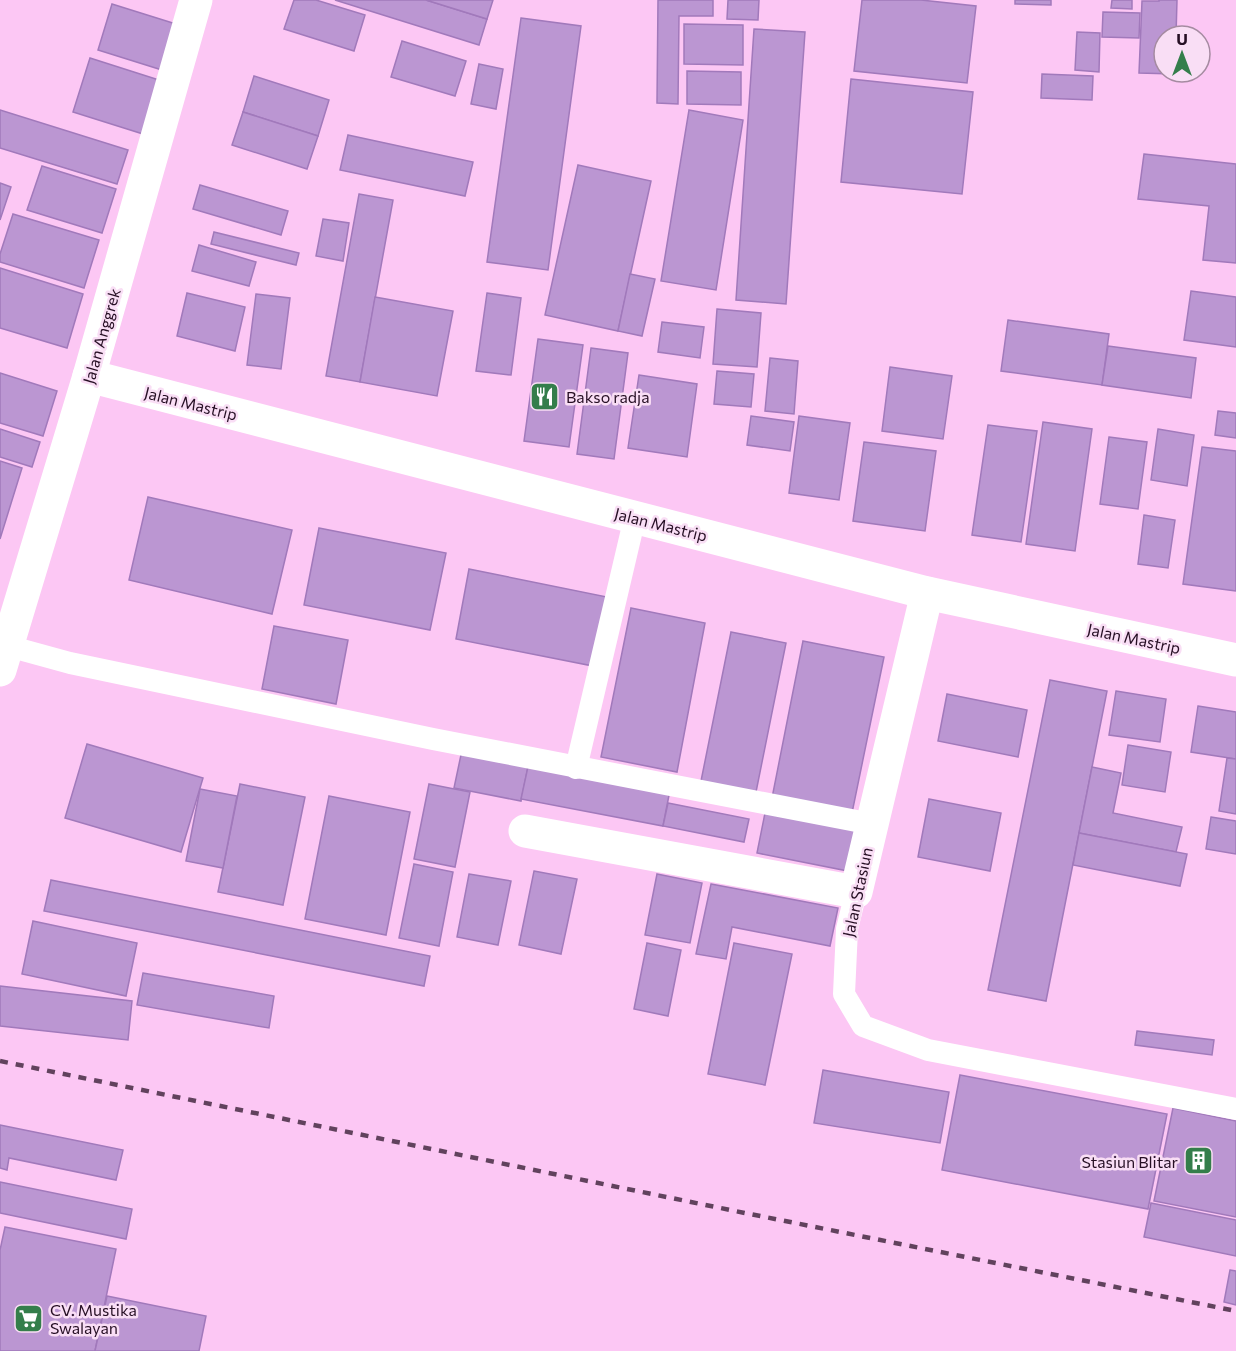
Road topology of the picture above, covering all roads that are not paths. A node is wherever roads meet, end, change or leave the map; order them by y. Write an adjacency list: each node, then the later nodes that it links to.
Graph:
1 (196, 0): 2 (main road, Jalan Anggrek)
2 (89, 376): 3 (main road, Jalan Mastrip); 5 (main road, Jalan Anggrek)
3 (635, 517): 4 (main road, Jalan Mastrip); 7 (lane)
4 (927, 593): 6 (main road, Jalan Mastrip); 8 (main road, Jalan Stasiun)
5 (4, 658): 7 (lane)
6 (1236, 660)
7 (576, 768): 8 (lane)
8 (872, 824): 10 (main road, Jalan Stasiun)
9 (525, 831): 10 (main road)
10 (856, 892): 11 (lane, Jalan Stasiun)
11 (1236, 1109)

